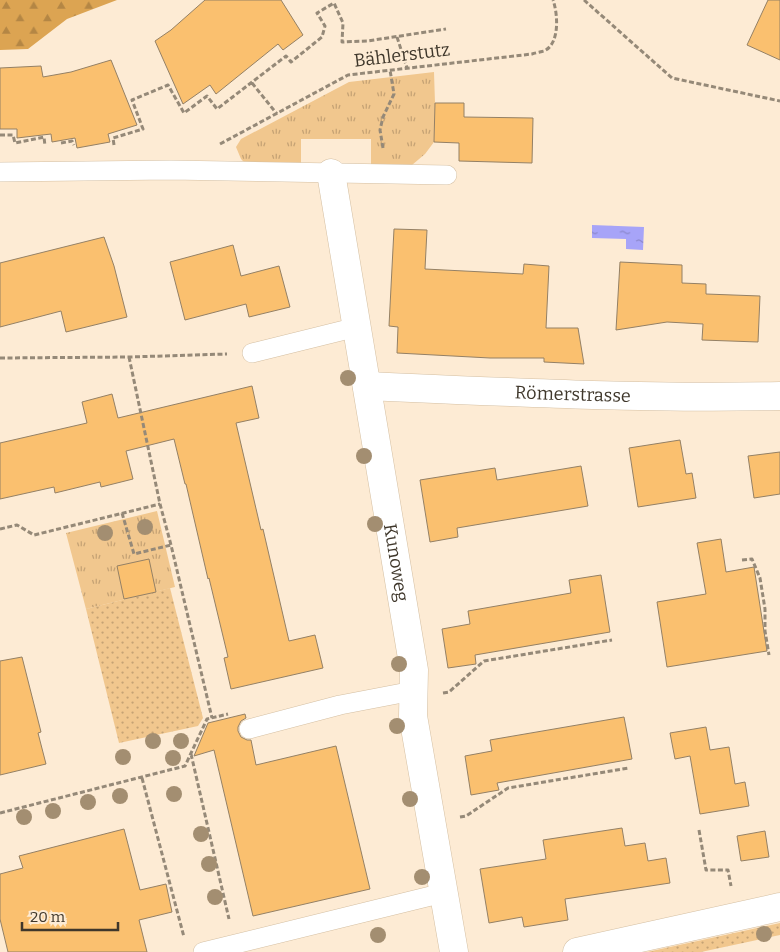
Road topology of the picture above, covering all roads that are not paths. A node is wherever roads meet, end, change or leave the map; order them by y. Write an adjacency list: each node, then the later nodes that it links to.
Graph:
1 (0, 172): 2 (lane)
2 (331, 173): 3 (lane); 4 (street, Kunoweg)
3 (447, 175)
4 (357, 327): 5 (lane); 6 (street, Kunoweg)
5 (252, 353)
6 (367, 386): 7 (street, Römerstrasse); 8 (street, Kunoweg)
7 (780, 396)
8 (413, 695): 9 (lane); 10 (street, Kunoweg)
9 (249, 729)
10 (443, 893): 12 (lane); 13 (street, Kunoweg)
11 (780, 907): 14 (street)
12 (202, 952)
13 (454, 952)
14 (577, 952)

